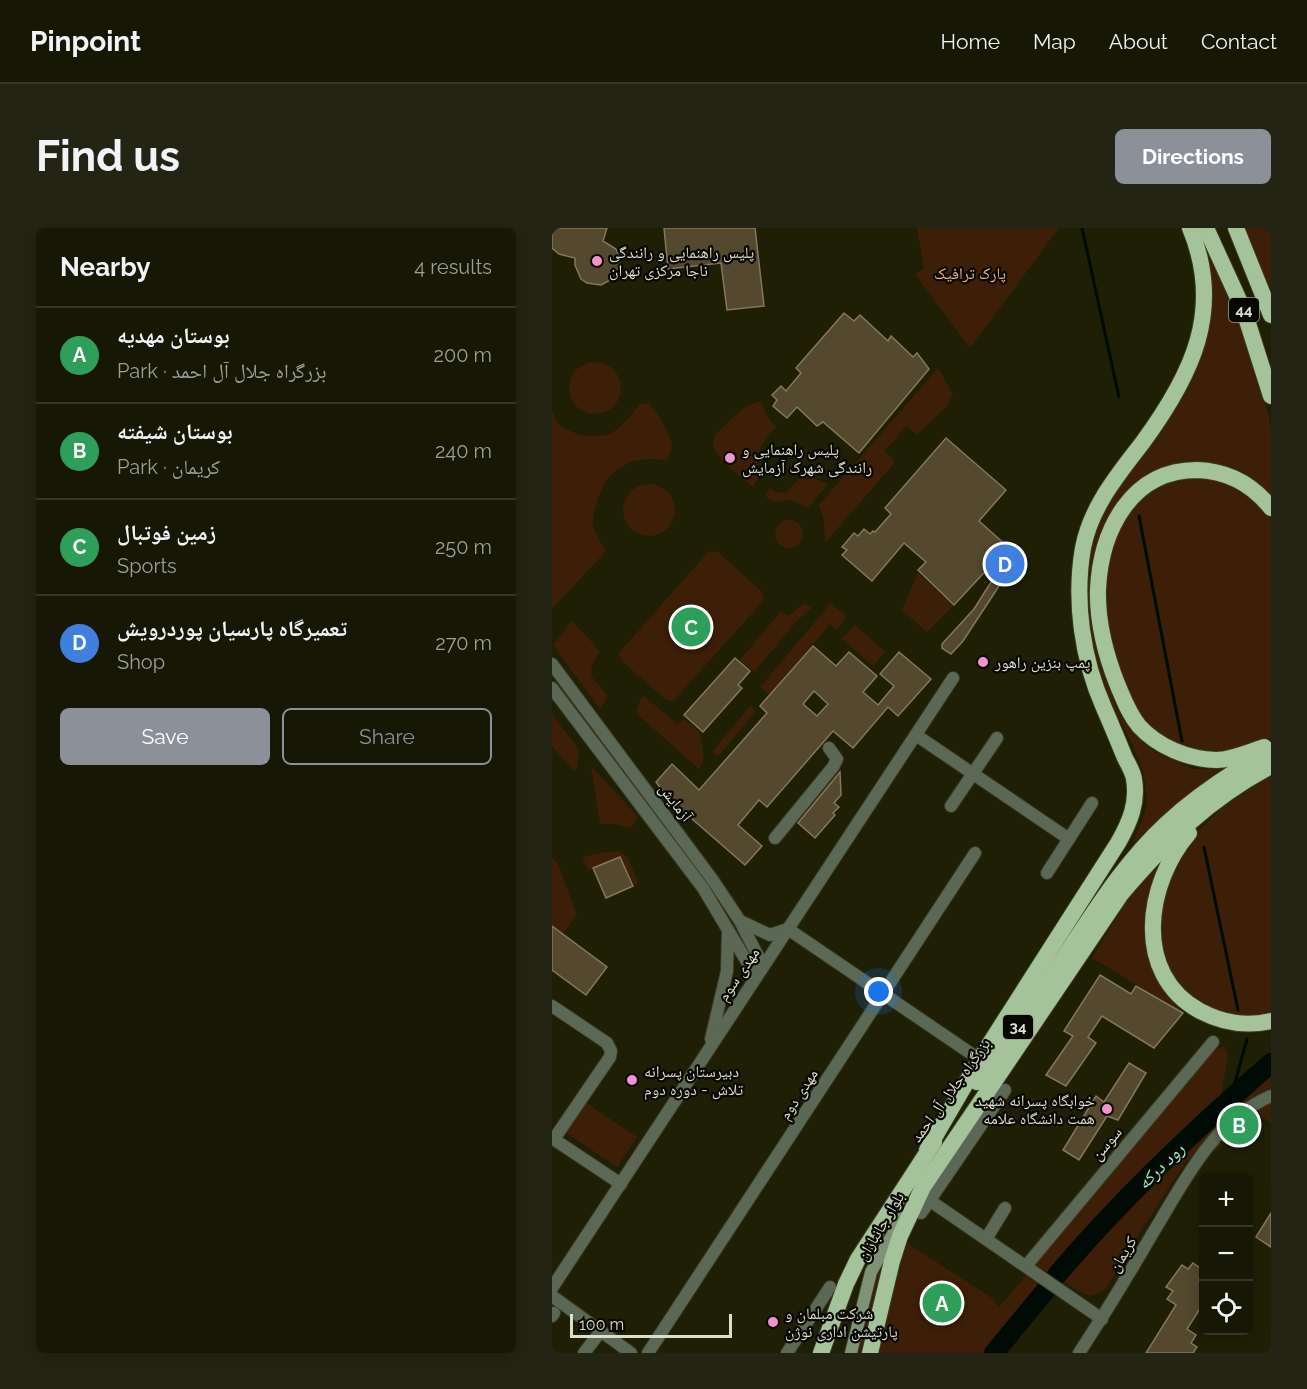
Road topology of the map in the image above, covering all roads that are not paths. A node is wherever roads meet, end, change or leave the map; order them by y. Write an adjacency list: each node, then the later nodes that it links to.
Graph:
1 (1190, 228): 35 (highway)
2 (1206, 228): 5 (highway, 44)
3 (1236, 228): 4 (highway, 44)
4 (1271, 315)
5 (1271, 396)
6 (1271, 508): 13 (highway)
7 (552, 664): 21 (street, آزمایش)
8 (953, 678): 10 (street, مهدی سوم)
9 (552, 688): 22 (street, آزمایش)
10 (915, 735): 14 (street); 23 (street, مهدی سوم)
11 (997, 738): 14 (street)
12 (829, 748): 17 (street)
13 (1267, 758): 28 (highway); 35 (highway, بزرگراه جلال آل احمد / 34); 37 (highway, بزرگراه جلال آل احمد / 34)
14 (973, 774): 16 (street); 18 (street)
15 (1092, 803): 18 (street)
16 (951, 806)
17 (774, 838)
18 (1069, 839): 20 (street)
19 (975, 853): 26 (street, مهدی دوم)
20 (1047, 873)
21 (740, 921): 23 (street); 24 (street, آزمایش)
22 (728, 928): 25 (street, آزمایش); 30 (street)
23 (788, 929): 24 (street, مهدی سوم); 26 (street)
24 (763, 966): 25 (street, مهدی سوم)
25 (756, 977): 30 (street, مهدی سوم)
26 (884, 994): 31 (street); 49 (street, مهدی دوم)
27 (552, 1006): 34 (street)
28 (1271, 1021)
29 (1213, 1042): 40 (street, سوسن)
30 (708, 1049): 36 (street, مهدی سوم)
31 (976, 1057)
32 (1005, 1090): 37 (street)
33 (1271, 1096): 44 (street, کریمان)
34 (553, 1138): 36 (street)
35 (927, 1150): 46 (highway, بزرگراه جلال آل احمد / 34)
36 (621, 1184): 42 (street, مهدی سوم)
37 (925, 1198): 39 (street); 51 (main road, بلوار جانبازان); 52 (highway, بزرگراه جلال آل احمد / 34)
38 (1005, 1208): 39 (street)
39 (986, 1239): 40 (street)
40 (1026, 1266): 44 (street)
41 (830, 1287): 50 (street)
42 (552, 1288)
43 (552, 1296): 45 (street)
44 (1102, 1319): 53 (street, کریمان)
45 (600, 1331): 47 (street); 48 (street)
46 (821, 1348)
47 (584, 1353)
48 (631, 1353)
49 (648, 1353)
50 (787, 1353)
51 (851, 1353)
52 (870, 1353)
53 (1079, 1353)

